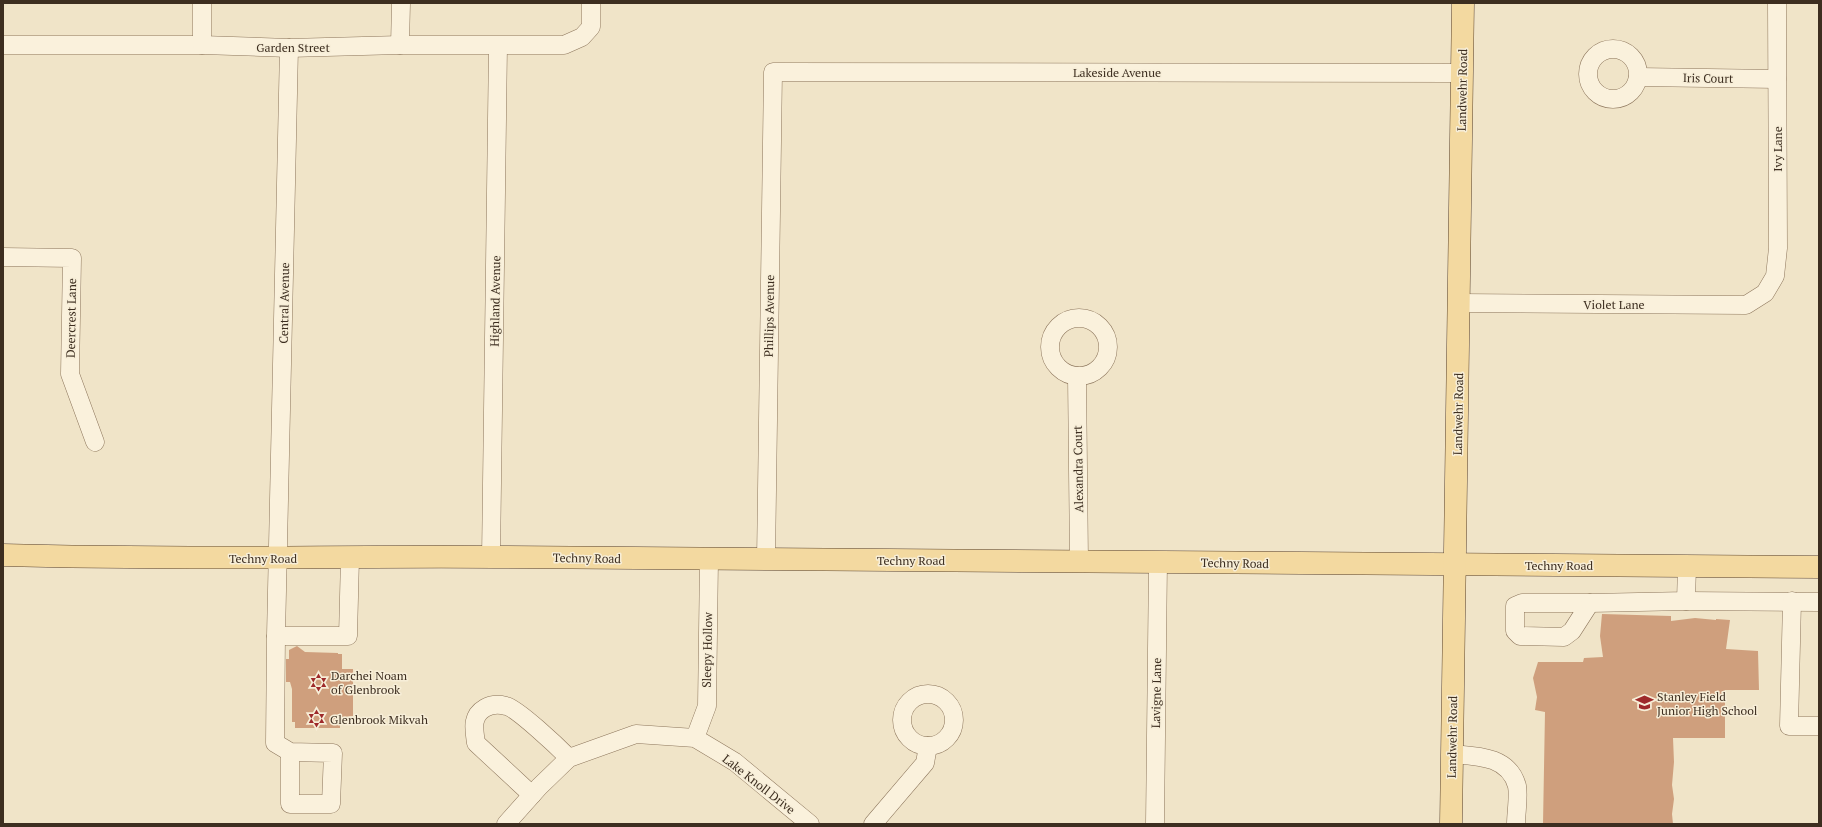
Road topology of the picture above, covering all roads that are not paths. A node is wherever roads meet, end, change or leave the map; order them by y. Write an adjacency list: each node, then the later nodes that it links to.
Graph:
1 (202, 3): 7 (street)
2 (400, 3): 8 (street)
3 (592, 3): 9 (street, Garden Street)
4 (1463, 3): 12 (main road, Landwehr Road)
5 (1777, 3): 14 (street, Ivy Lane)
6 (3, 45): 7 (street, Garden Street)
7 (202, 45): 10 (street, Garden Street)
8 (400, 45): 9 (street, Garden Street); 10 (street, Garden Street)
9 (498, 46): 21 (street, Highland Avenue)
10 (289, 48): 22 (street, Central Avenue)
11 (773, 72): 12 (street, Lakeside Avenue); 25 (street, Phillips Avenue)
12 (1462, 73): 17 (main road, Landwehr Road)
13 (1638, 77): 14 (street, Iris Court)
14 (1777, 79): 16 (street, Ivy Lane)
15 (3, 257): 19 (street, Deercrest Lane)
16 (1766, 293): 17 (street, Violet Lane)
17 (1459, 303): 28 (main road, Landwehr Road)
18 (1077, 376): 26 (street, Alexandra Court)
19 (95, 442)
20 (3, 555): 22 (main road, Techny Road)
21 (492, 557): 23 (main road, Techny Road); 24 (main road, Techny Road)
22 (278, 558): 23 (main road, Techny Road); 35 (street, Central Avenue)
23 (350, 558): 35 (street)
24 (709, 560): 25 (main road, Techny Road); 37 (street, Sleepy Hollow)
25 (766, 560): 26 (main road, Techny Road)
26 (1079, 561): 27 (main road, Techny Road)
27 (1158, 562): 28 (main road, Techny Road); 46 (street, Lavigne Lane)
28 (1456, 564): 29 (main road, Techny Road); 40 (main road, Landwehr Road)
29 (1687, 566): 30 (main road, Techny Road); 31 (street)
30 (1819, 566)
31 (1686, 601): 32 (street); 34 (street)
32 (1792, 601): 33 (street); 36 (street)
33 (1819, 602)
34 (1590, 603)
35 (276, 636): 39 (street, Central Avenue)
36 (1819, 726)
37 (695, 738): 41 (street, Lake Knoll Drive); 44 (street, Lake Knoll Drive)
38 (928, 746): 45 (street)
39 (290, 752)
40 (1452, 754): 47 (main road, Landwehr Road); 48 (street)
41 (569, 758): 42 (street, Lake Knoll Drive); 42 (street)
42 (532, 794): 43 (street, Lake Knoll Drive)
43 (506, 824)
44 (810, 824)
45 (873, 824)
46 (1155, 824)
47 (1451, 824)
48 (1516, 824)

